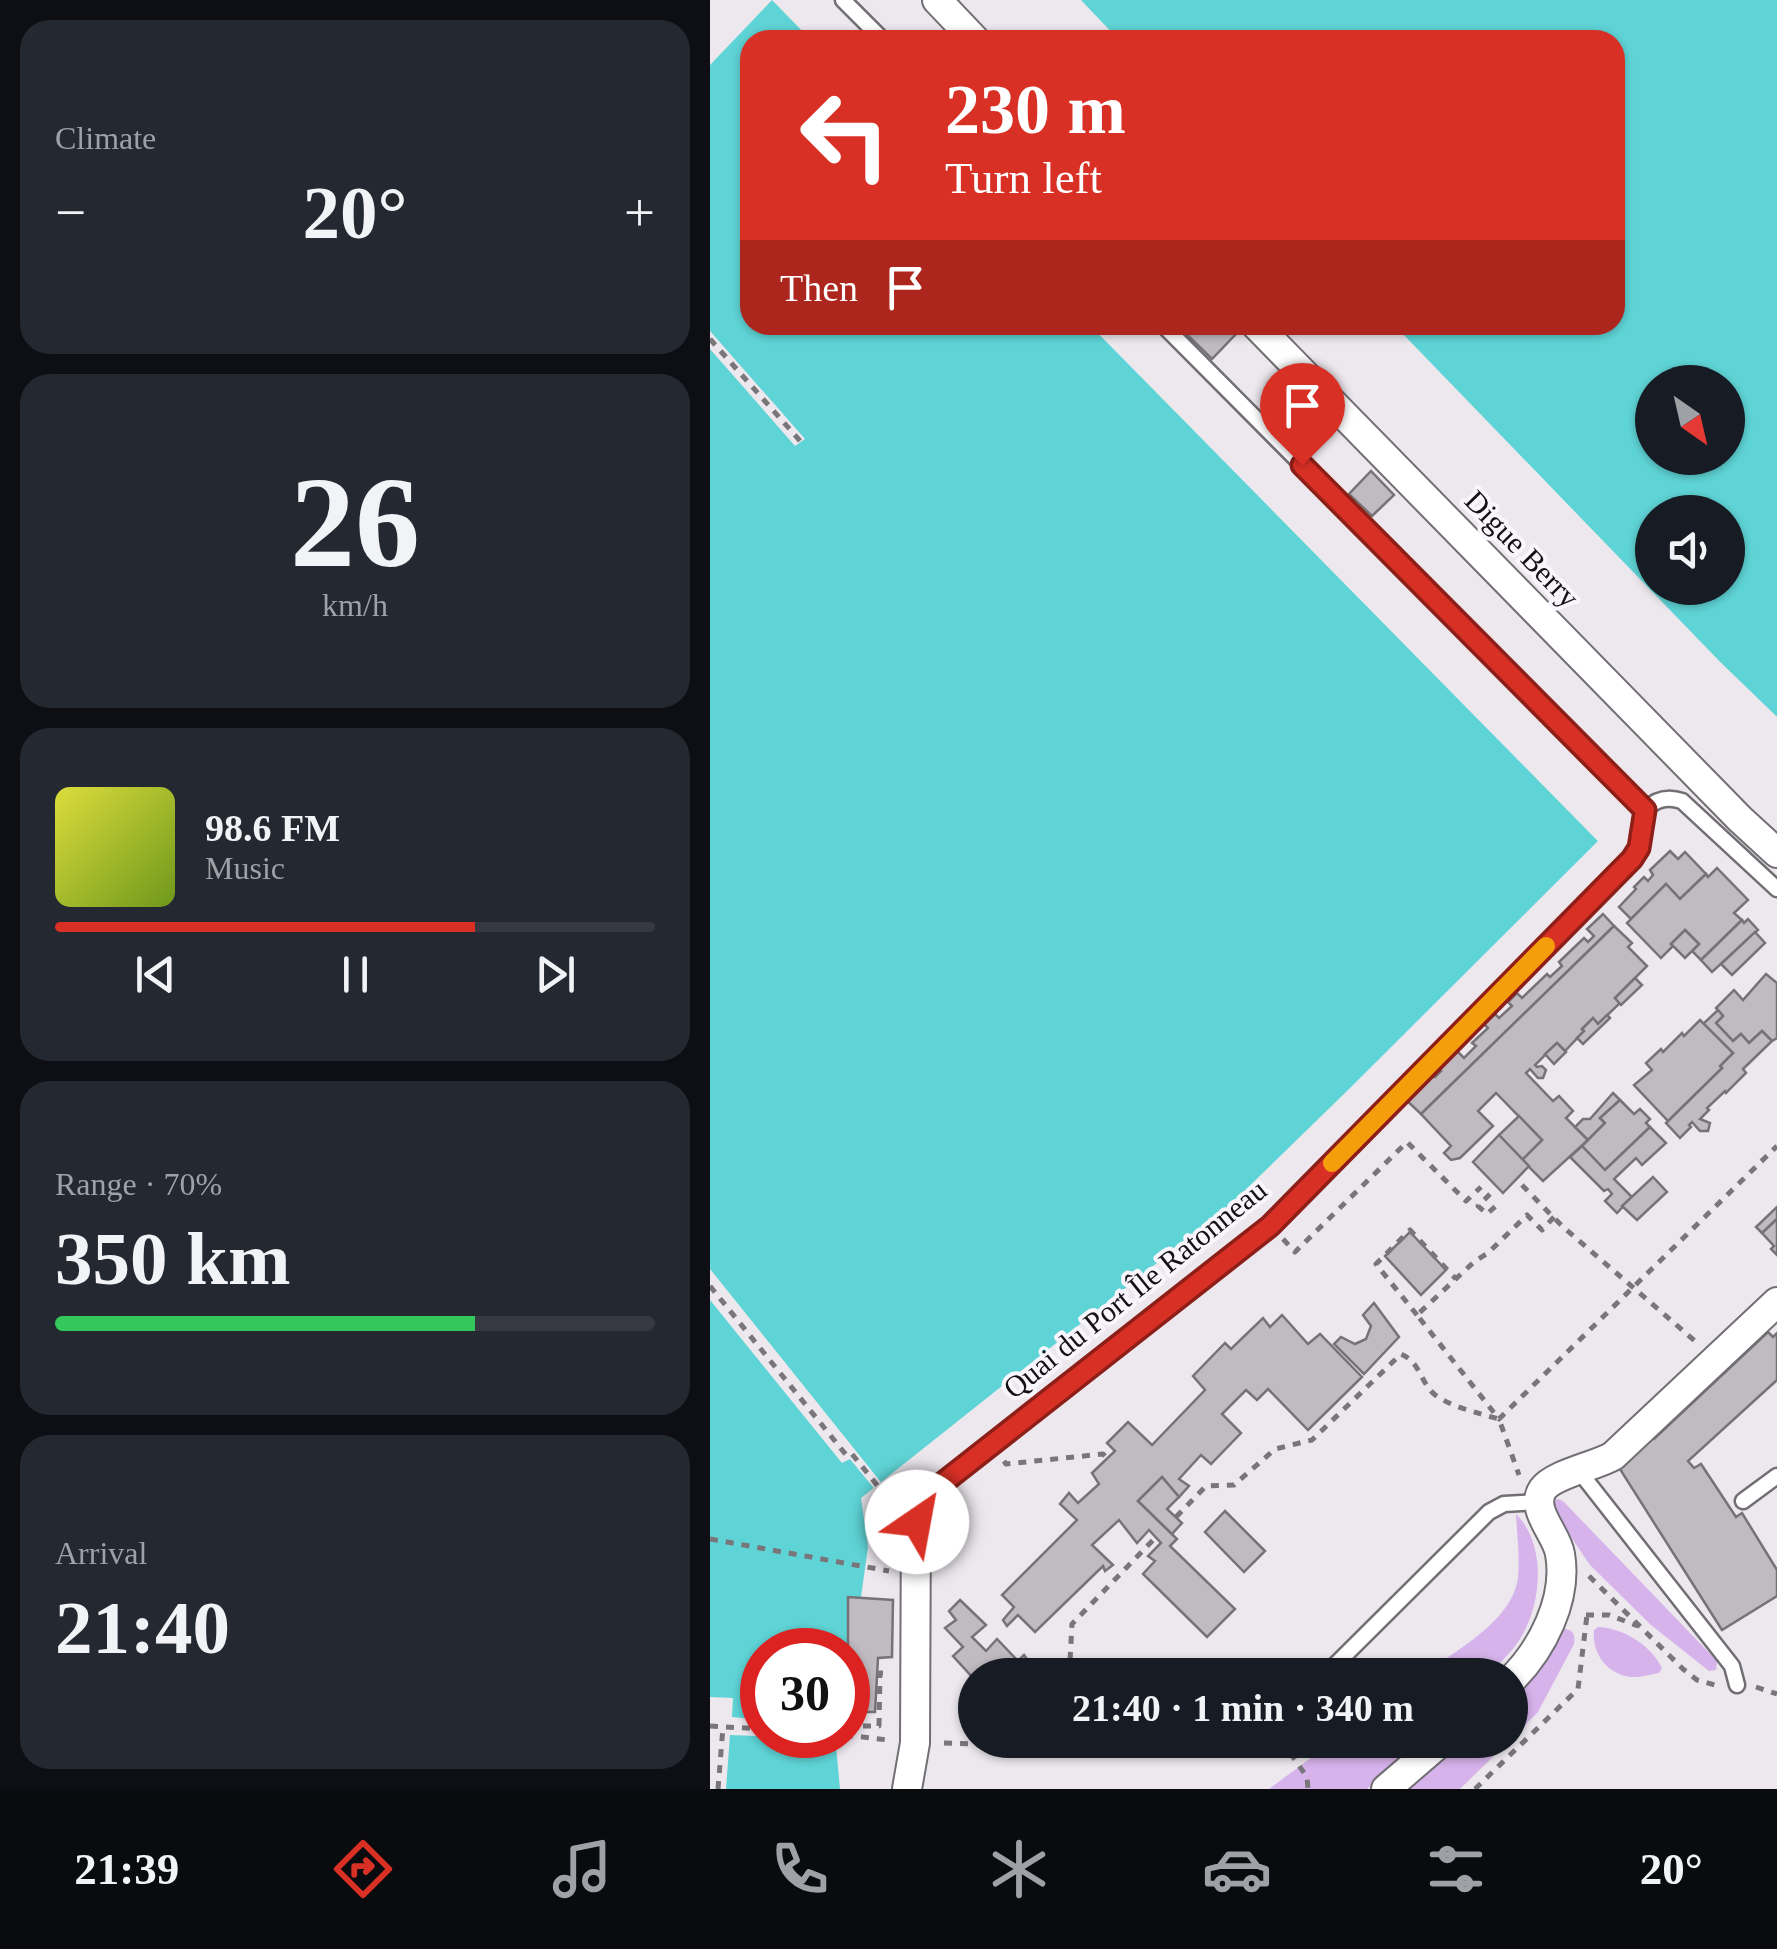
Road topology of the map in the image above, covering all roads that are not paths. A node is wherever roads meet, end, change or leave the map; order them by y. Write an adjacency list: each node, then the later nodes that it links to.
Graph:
1 (843, 0): 3 (lane)
2 (937, 0): 4 (street)
3 (872, 30)
4 (966, 30)
5 (1173, 335): 7 (lane)
6 (1266, 335): 8 (street, Digue Berry)
7 (1645, 810): 9 (lane); 15 (lane, Quai du Port Île Ratonneau)
8 (1777, 853)
9 (1777, 889)
10 (1777, 1302): 11 (street)
11 (1579, 1471): 14 (street); 18 (lane)
12 (1777, 1476): 13 (lane)
13 (1743, 1501)
14 (1539, 1502): 16 (lane); 17 (street)
15 (916, 1504): 20 (street)
16 (1343, 1658)
17 (1528, 1660)
18 (1737, 1684)
19 (1422, 1758): 21 (street)
20 (906, 1789)
21 (1386, 1789)

